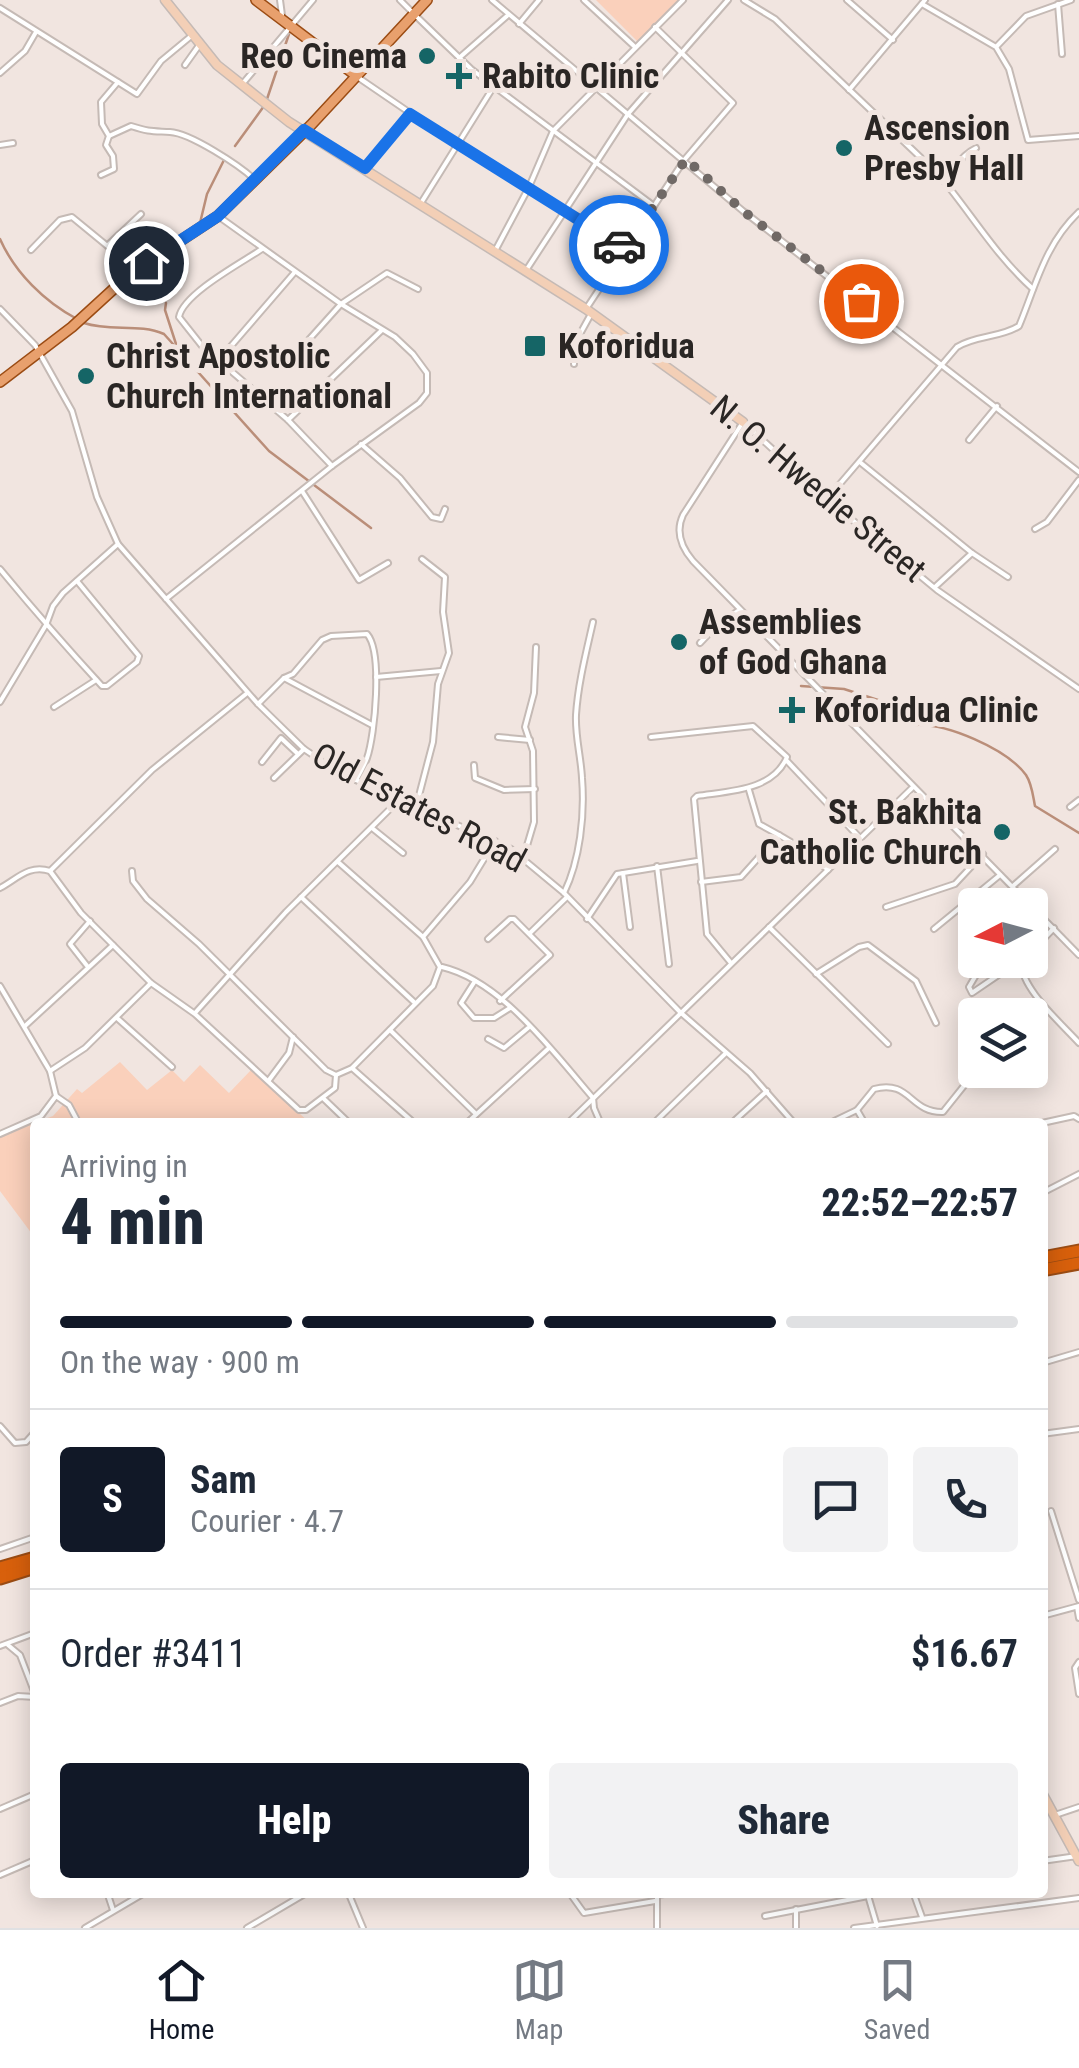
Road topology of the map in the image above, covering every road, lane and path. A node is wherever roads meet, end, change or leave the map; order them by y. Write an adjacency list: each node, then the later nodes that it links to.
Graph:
1 (165, 0): 24 (street, N. O. Hwedie Street)
2 (256, 0): 21 (main road)
3 (280, 0): 21 (street)
4 (313, 0): 21 (street)
5 (400, 0): 18 (street)
6 (425, 0): 18 (main road)
7 (492, 0): 19 (street)
8 (539, 0): 20 (street)
9 (584, 0): 28 (street)
10 (683, 0): 22 (street)
11 (728, 0): 29 (street)
12 (744, 0): 39 (street)
13 (848, 0): 25 (street)
14 (1071, 0): 16 (street)
15 (924, 2): 25 (street); 27 (street)
16 (1058, 4): 27 (street); 30 (street)
17 (0, 8): 23 (street)
18 (412, 12): 31 (street); 34 (main road)
19 (507, 16): 20 (street); 31 (street)
20 (519, 24): 38 (street)
21 (286, 25): 34 (main road); 36 (street)
22 (655, 27): 28 (street); 29 (street)
23 (36, 32): 33 (street); 35 (street)
24 (192, 35): 26 (street, N. O. Hwedie Street); 35 (street)
25 (893, 40): 39 (street)
26 (200, 44): 32 (street); 36 (street, N. O. Hwedie Street)
27 (996, 47): 45 (street)
28 (635, 48): 38 (street)
29 (682, 52): 41 (street); 50 (street)
30 (1062, 54)
31 (458, 58): 37 (street)
32 (185, 64)
33 (0, 73)
34 (355, 75): 40 (street); 42 (main road)
35 (118, 82): 44 (street)
36 (241, 86): 42 (street, N. O. Hwedie Street)
37 (494, 86): 43 (street); 48 (street)
38 (600, 87): 41 (street); 43 (street)
39 (849, 90): 55 (street)
40 (410, 114): 48 (street); 52 (street)
41 (628, 114): 50 (street); 51 (street)
42 (304, 130): 52 (street, N. O. Hwedie Street); 54 (main road)
43 (553, 132): 51 (street); 56 (street)
44 (109, 136): 53 (street); 54 (street)
45 (1079, 136)
46 (13, 143): 47 (street)
47 (0, 145)
48 (457, 145): 56 (street); 57 (street)
49 (976, 148): 55 (street)
50 (686, 159): 58 (street); 81 (street)
51 (596, 162): 58 (street); 59 (street)
52 (365, 168): 57 (street, N. O. Hwedie Street)
53 (102, 175)
54 (254, 180): 62 (main road)
55 (943, 180): 72 (street)
56 (529, 188): 59 (street); 67 (street)
57 (421, 203): 67 (street, N. O. Hwedie Street)
58 (654, 206): 64 (street)
59 (564, 212): 64 (street); 70 (street)
60 (1079, 212): 72 (street)
61 (141, 214): 63 (street)
62 (218, 216): 65 (street); 68 (main road)
63 (108, 245): 66 (street); 68 (street)
64 (625, 248): 75 (street)
65 (262, 249): 69 (street); 79 (street)
66 (31, 250)
67 (495, 251): 70 (street, N. O. Hwedie Street)
68 (136, 270): 77 (main road)
69 (296, 271): 73 (street); 79 (street)
70 (525, 272): 75 (street, N. O. Hwedie Street)
71 (418, 289): 73 (street)
72 (1033, 289): 81 (street)
73 (341, 304): 76 (street); 78 (street)
74 (0, 309): 77 (street, Old Estates Road)
75 (588, 311): 80 (street); 85 (street, N. O. Hwedie Street)
76 (383, 330): 84 (street); 87 (street)
77 (39, 353): 82 (main road); 96 (street, Old Estates Road)
78 (296, 354)
79 (219, 360): 84 (street)
80 (574, 364)
81 (944, 364): 83 (street); 88 (street)
82 (0, 382)
83 (997, 406): 86 (street); 90 (street)
84 (288, 420): 89 (street)
85 (743, 422): 93 (street, N. O. Hwedie Street); 105 (street)
86 (970, 440)
87 (361, 444): 89 (street); 94 (street)
88 (861, 462): 93 (street); 97 (street)
89 (332, 466): 92 (street)
90 (1079, 472)
91 (1079, 480): 95 (street)
92 (302, 491): 99 (street); 104 (street)
93 (827, 499): 103 (street, N. O. Hwedie Street)
94 (445, 509)
95 (1035, 530)
96 (118, 544): 102 (street); 104 (street, Old Estates Road)
97 (972, 553): 101 (street); 103 (street)
98 (422, 559): 110 (street)
99 (388, 563)
100 (0, 569): 107 (street)
101 (1008, 577)
102 (77, 581): 107 (street); 113 (street)
103 (934, 588): 114 (street, N. O. Hwedie Street)
104 (165, 599): 115 (street, Old Estates Road)
105 (740, 610): 108 (street); 130 (street)
106 (593, 622): 156 (street)
107 (46, 625): 113 (street); 116 (street)
108 (700, 643)
109 (536, 647): 122 (street)
110 (442, 671): 111 (street); 135 (street)
111 (376, 676): 112 (street); 119 (street)
112 (284, 678): 117 (street); 119 (street)
113 (97, 680): 118 (street)
114 (1079, 689)
115 (248, 693): 117 (street, Old Estates Road); 149 (street)
116 (0, 702)
117 (258, 704): 123 (street, Old Estates Road)
118 (54, 707)
119 (372, 725): 129 (street)
120 (498, 737): 122 (street)
121 (651, 737): 125 (street)
122 (530, 740): 131 (street)
123 (304, 748): 124 (street); 129 (street, Old Estates Road)
124 (298, 754): 126 (street); 128 (street)
125 (787, 761): 132 (street); 139 (street)
126 (262, 762)
127 (474, 765): 131 (street)
128 (274, 778)
129 (356, 780): 133 (street, Old Estates Road)
130 (912, 788): 139 (street); 143 (street)
131 (535, 789): 144 (street)
132 (747, 789): 138 (street); 145 (street)
133 (399, 800): 135 (street, Old Estates Road); 137 (street)
134 (1079, 800): 136 (street)
135 (416, 807): 140 (street, Old Estates Road)
136 (1070, 807)
137 (372, 828): 142 (street); 146 (street)
138 (779, 835): 148 (street); 153 (street)
139 (859, 837): 148 (street)
140 (494, 842): 144 (street, Old Estates Road); 168 (street)
141 (1055, 850): 154 (street)
142 (403, 853)
143 (983, 854): 152 (street); 158 (street)
144 (523, 859): 156 (street, Old Estates Road)
145 (698, 861): 147 (street); 153 (street)
146 (338, 862): 157 (street); 168 (street)
147 (657, 866): 151 (street); 173 (street)
148 (828, 870): 163 (street)
149 (50, 871): 155 (street); 160 (street)
150 (132, 871): 176 (street)
151 (623, 872): 159 (street); 162 (street)
152 (1002, 874): 154 (street); 165 (street)
153 (701, 882): 172 (street)
154 (1013, 886)
155 (0, 888)
156 (566, 895): 159 (street, Old Estates Road); 166 (street)
157 (301, 897): 176 (street); 185 (street)
158 (886, 907)
159 (587, 918): 187 (street, Old Estates Road)
160 (90, 921): 170 (street); 175 (street)
161 (1048, 923): 164 (street)
162 (630, 927)
163 (769, 927): 172 (street); 177 (street)
164 (1054, 928): 167 (street); 171 (street)
165 (934, 929)
166 (530, 932): 169 (street); 184 (street)
167 (1048, 934)
168 (423, 937): 174 (street)
169 (488, 939)
170 (113, 945): 175 (street); 182 (street)
171 (1079, 955)
172 (731, 963): 187 (street)
173 (670, 964)
174 (440, 966): 181 (street); 185 (street)
175 (88, 968): 192 (street)
176 (230, 974): 188 (street); 194 (street)
177 (816, 974): 190 (street); 197 (street)
178 (974, 978): 179 (street)
179 (995, 978)
180 (1024, 978): 196 (street)
181 (475, 982): 184 (street); 186 (street)
182 (151, 983): 188 (street); 189 (street)
183 (0, 986): 192 (street)
184 (500, 1000): 186 (street)
185 (415, 1002): 193 (street)
186 (510, 1008): 191 (street)
187 (680, 1012): 199 (street, Old Estates Road); 209 (street)
188 (194, 1014): 204 (street)
189 (117, 1018): 200 (street); 202 (street)
190 (936, 1023)
191 (530, 1026): 195 (street); 198 (street)
192 (24, 1027): 202 (street)
193 (389, 1029): 201 (street); 211 (street)
194 (294, 1035): 203 (street); 204 (street)
195 (488, 1039)
196 (1079, 1043)
197 (888, 1044)
198 (550, 1048): 209 (street); 211 (street)
199 (726, 1053): 206 (street, Old Estates Road); 219 (street)
200 (172, 1067)
201 (352, 1068): 203 (street); 215 (street)
202 (50, 1070): 207 (street)
203 (336, 1074): 208 (street)
204 (269, 1080): 208 (street)
205 (962, 1088): 210 (street)
206 (767, 1091): 220 (street); 221 (street, Old Estates Road)
207 (56, 1096): 212 (street); 213 (street)
208 (323, 1098): 214 (street)
209 (594, 1098): 217 (street); 218 (street)
210 (857, 1110): 222 (street); 223 (street)
211 (476, 1114): 216 (street)
212 (37, 1118)
213 (76, 1118)
214 (344, 1118)
215 (408, 1118)
216 (472, 1118)
217 (573, 1118)
218 (601, 1118)
219 (659, 1118)
220 (737, 1118)
221 (789, 1118)
222 (840, 1118)
223 (862, 1118)
224 (1079, 1120): 226 (street)
225 (30, 1121): 227 (street)
226 (1048, 1122)
227 (0, 1134)
228 (1079, 1174): 229 (street)
229 (1048, 1189)
230 (1079, 1251): 231 (highway)
231 (1048, 1257)
232 (1079, 1263): 233 (highway)
233 (1048, 1269)
234 (1079, 1352): 235 (street)
235 (1048, 1360)
236 (0, 1426): 239 (street)
237 (1079, 1429): 238 (street)
238 (1048, 1433)
239 (30, 1438)
240 (1051, 1511): 247 (street)
241 (30, 1539): 242 (street)
242 (0, 1549)
243 (30, 1559): 244 (highway)
244 (0, 1568)
245 (30, 1568): 246 (highway)
246 (0, 1578)
247 (1078, 1604): 248 (street); 249 (street)
248 (1048, 1614)
249 (1079, 1618)
250 (30, 1634): 251 (street)
251 (8, 1645): 252 (street); 254 (street)
252 (0, 1646)
253 (1079, 1662): 255 (street)
254 (30, 1682)
255 (1079, 1694)
256 (30, 1696): 257 (street)
257 (0, 1702)
258 (30, 1796): 261 (street)
259 (1048, 1804): 262 (street)
260 (1079, 1807): 262 (street)
261 (0, 1809)
262 (1054, 1815): 263 (street)
263 (1078, 1858): 264 (street)
264 (1048, 1861)
265 (30, 1862): 266 (street)
266 (0, 1875)
267 (109, 1898): 279 (street)
268 (135, 1898): 279 (street)
269 (298, 1898): 285 (street)
270 (350, 1898): 286 (street)
271 (573, 1898): 272 (street)
272 (648, 1898)
273 (656, 1898): 287 (street)
274 (849, 1898): 278 (street)
275 (869, 1898): 282 (street)
276 (915, 1898): 281 (street)
277 (1079, 1898): 281 (street)
278 (796, 1909): 280 (street); 288 (street)
279 (114, 1910): 284 (street)
280 (766, 1916)
281 (922, 1917): 283 (street)
282 (877, 1926): 283 (street); 289 (street)
283 (890, 1926)
284 (85, 1928)
285 (247, 1928)
286 (363, 1928)
287 (657, 1928)
288 (796, 1928)
289 (854, 1928)

